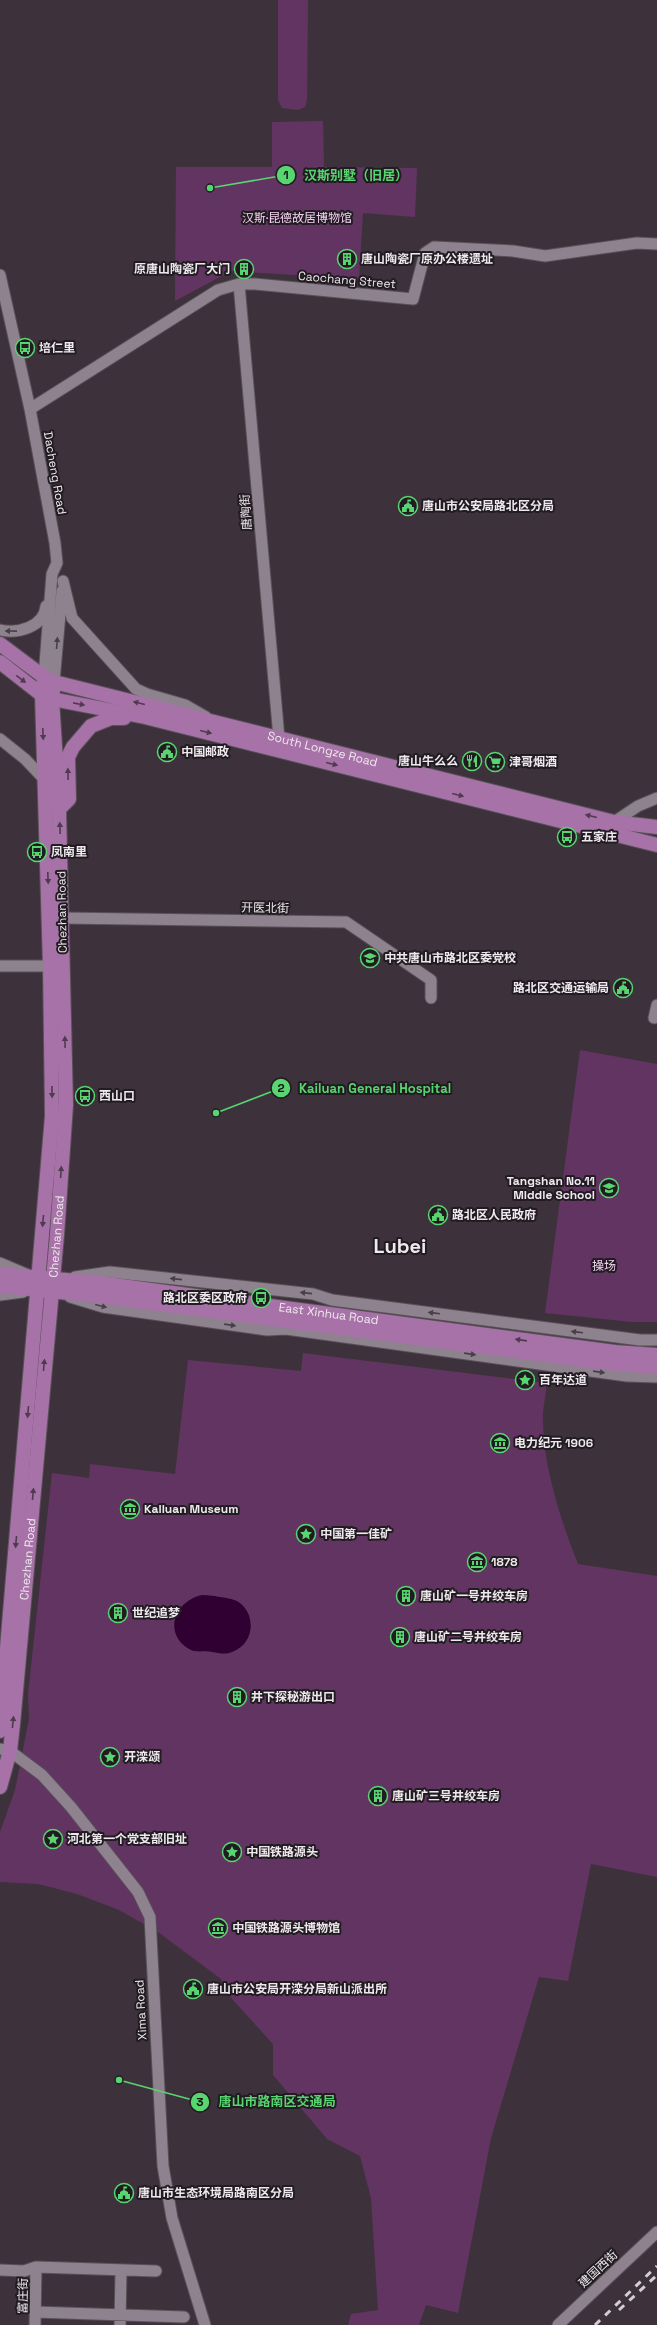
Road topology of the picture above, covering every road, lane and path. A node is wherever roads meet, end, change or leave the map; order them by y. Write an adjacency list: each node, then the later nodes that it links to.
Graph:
1 (657, 244): 3 (street, Caochang Street)
2 (0, 275): 4 (street, Dacheng Road)
3 (239, 284): 4 (street, Caochang Street); 14 (street, 唐陶街)
4 (30, 408): 5 (street, Dacheng Road)
5 (54, 568): 6 (street); 7 (street, one-way to 7); 10 (street, Dacheng Road)
6 (63, 582): 10 (street, one-way to 6); 13 (street)
7 (0, 630)
8 (0, 644): 10 (main road, South Longze Road)
9 (0, 662): 11 (main road, South Longze Road, one-way to 11)
10 (49, 680): 11 (main road, Chezhan Road); 13 (main road, South Longze Road, one-way to 10)
11 (47, 697): 12 (main road, South Longze Road, one-way to 12); 16 (main road, Chezhan Road, one-way to 16); 18 (main road, Chezhan Road)
12 (145, 717): 18 (main road, one-way to 12); 21 (main road, South Longze Road, one-way to 21)
13 (216, 722): 14 (main road, South Longze Road)
14 (279, 738): 19 (main road, South Longze Road, one-way to 14)
15 (0, 739): 16 (street)
16 (45, 780): 24 (main road, Chezhan Road, one-way to 24)
17 (657, 798): 19 (street)
18 (60, 809): 22 (main road, Chezhan Road, one-way to 18)
19 (614, 822): 20 (main road, South Longze Road)
20 (657, 827)
21 (657, 845)
22 (62, 918): 25 (street, 开医北街); 30 (main road, Chezhan Road, one-way to 22)
23 (0, 966): 24 (street)
24 (50, 966): 30 (main road, Chezhan Road, one-way to 30)
25 (431, 998)
26 (657, 1005): 27 (street)
27 (654, 1018)
28 (0, 1263): 30 (street)
29 (0, 1274): 30 (main road, East Xinhua Road)
30 (45, 1285): 31 (main road, East Xinhua Road); 32 (street); 33 (street, one-way to 30); 34 (main road, East Xinhua Road, one-way to 30); 36 (main road, East Xinhua Road, one-way to 36); 38 (main road, Chezhan Road, one-way to 38); 39 (main road, Chezhan Road, one-way to 30)
31 (0, 1286)
32 (0, 1295)
33 (657, 1340)
34 (657, 1355)
35 (657, 1367): 36 (main road, East Xinhua Road)
36 (647, 1374): 37 (street)
37 (657, 1386)
38 (0, 1731)
39 (5, 1750): 40 (main road, Chezhan Road); 50 (street, Xima Road)
40 (0, 1787)
41 (657, 2232): 51 (street, 建国西街)
42 (36, 2268): 43 (street); 44 (street); 46 (street, 富庄街)
43 (0, 2270)
44 (121, 2270): 45 (street); 48 (street)
45 (156, 2271)
46 (35, 2312): 48 (street); 49 (street, 富庄街)
47 (184, 2317): 48 (street)
48 (120, 2320)
49 (35, 2325)
50 (205, 2325)
51 (558, 2325)

